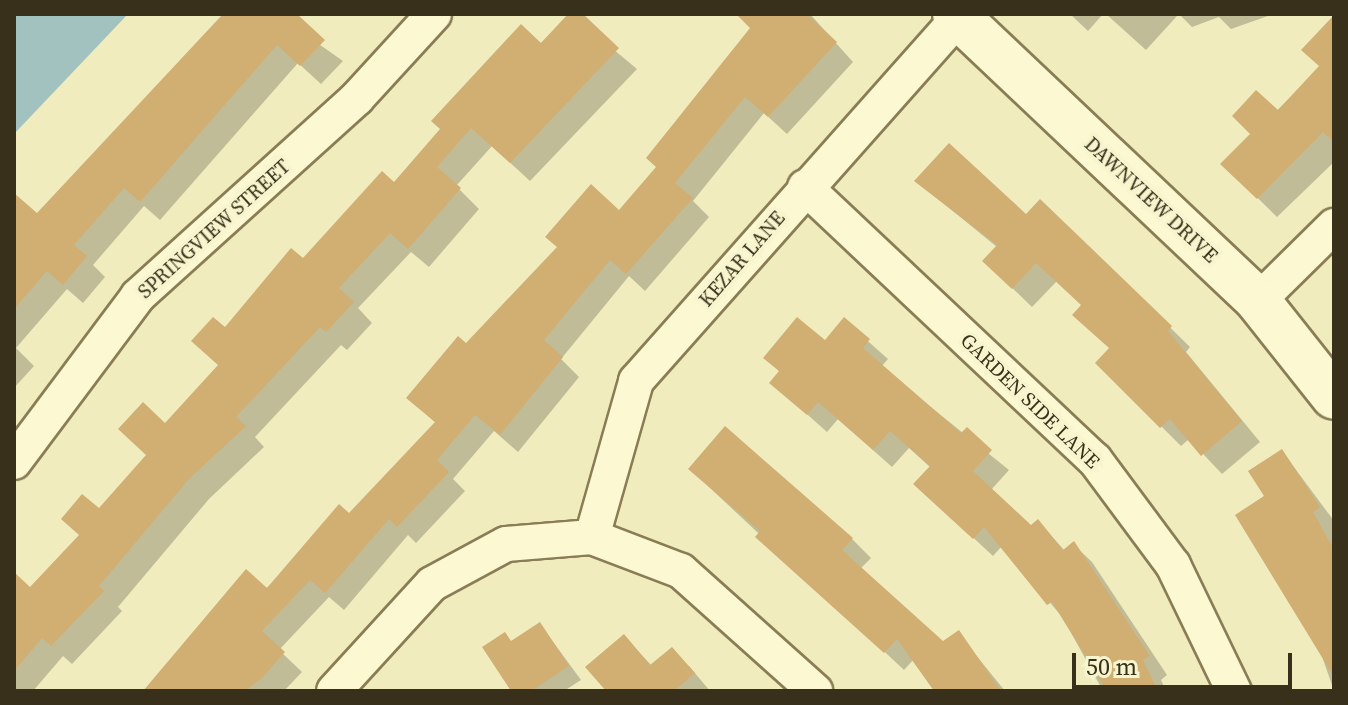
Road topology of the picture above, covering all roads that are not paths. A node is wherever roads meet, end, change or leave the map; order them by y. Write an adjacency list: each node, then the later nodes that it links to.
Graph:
1 (434, 14): 7 (street, SPRINGVIEW STREET)
2 (957, 16): 3 (street, KEZAR LANE); 5 (street, DAWNVIEW DRIVE)
3 (805, 187): 8 (street, KEZAR LANE); 11 (street, GARDEN SIDE LANE)
4 (1334, 226): 5 (street)
5 (1258, 301): 6 (street, DAWNVIEW DRIVE)
6 (1334, 397)
7 (14, 462)
8 (592, 537): 9 (street); 10 (street)
9 (334, 691)
10 (815, 691)
11 (1234, 691)

